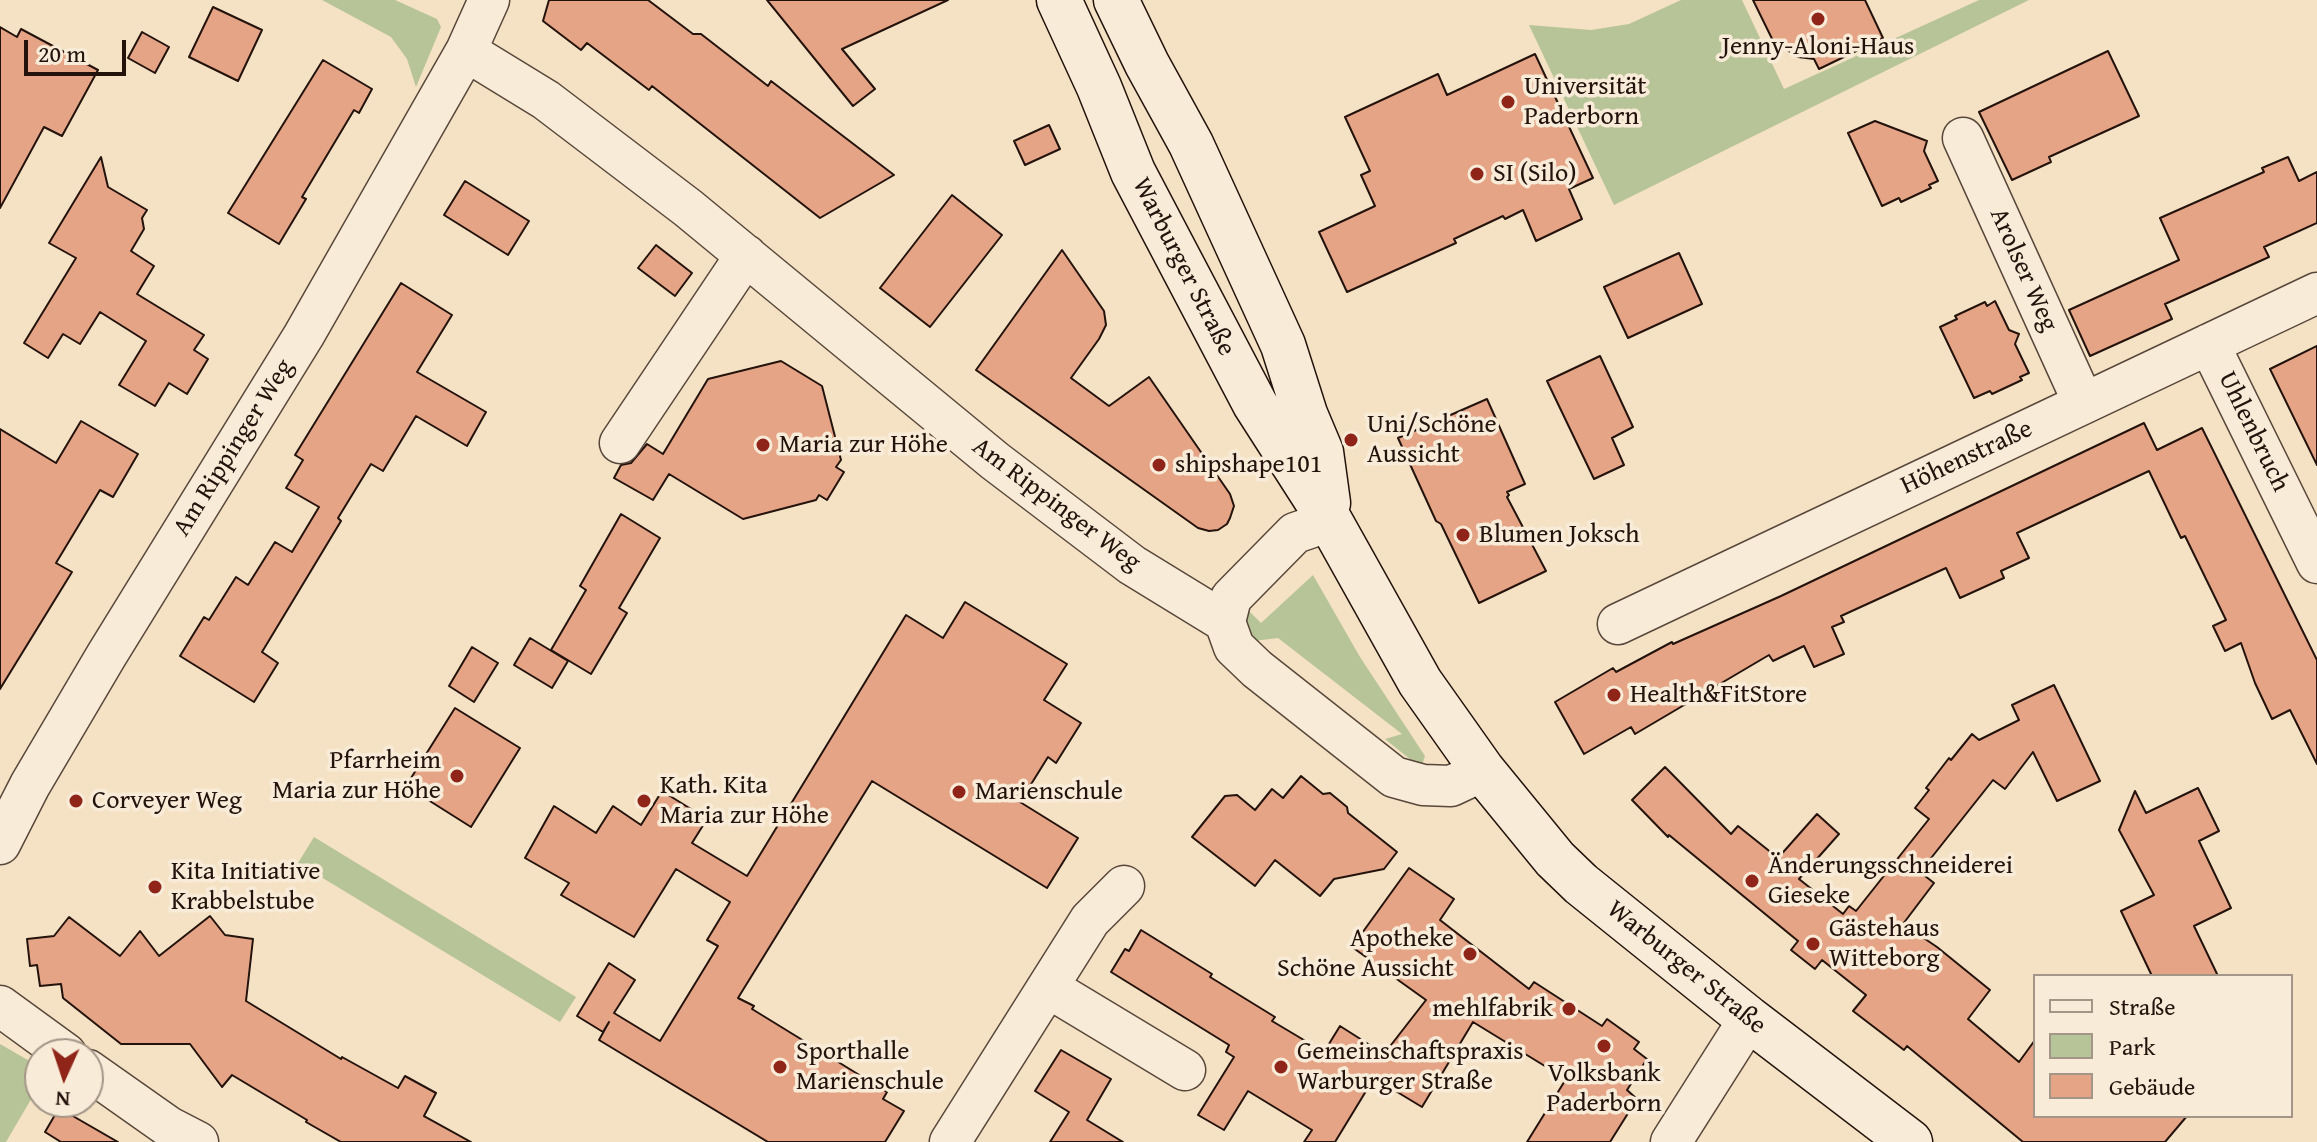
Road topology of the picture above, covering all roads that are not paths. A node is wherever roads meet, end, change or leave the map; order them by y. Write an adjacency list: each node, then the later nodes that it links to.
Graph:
1 (489, 0): 4 (street, Am Rippinger Weg)
2 (1059, 0): 11 (main road, Warburger Straße)
3 (1116, 0): 11 (main road, Warburger Straße)
4 (466, 51): 6 (street, Am Rippinger Weg); 16 (street, Am Rippinger Weg)
5 (1963, 138): 9 (street, Arolser Weg)
6 (746, 255): 10 (street); 13 (street, Am Rippinger Weg)
7 (2317, 293): 8 (street, Höhenstraße)
8 (2209, 344): 9 (street, Höhenstraße); 12 (street, Uhlenbruch)
9 (2083, 402): 14 (street, Höhenstraße)
10 (620, 443)
11 (1330, 521): 13 (street); 15 (main road, Warburger Straße)
12 (2317, 563)
13 (1225, 622): 15 (street)
14 (1618, 624)
15 (1483, 771): 21 (main road, Warburger Straße)
16 (14, 784): 17 (street, Am Rippinger Weg)
17 (0, 844)
18 (1124, 886): 19 (street)
19 (1049, 988): 23 (street); 26 (street)
20 (0, 1006): 22 (street)
21 (1749, 1019): 27 (street); 28 (main road, Warburger Straße)
22 (44, 1038)
23 (1185, 1070)
24 (104, 1081): 25 (street)
25 (198, 1142)
26 (950, 1142)
27 (1671, 1142)
28 (1910, 1142)

